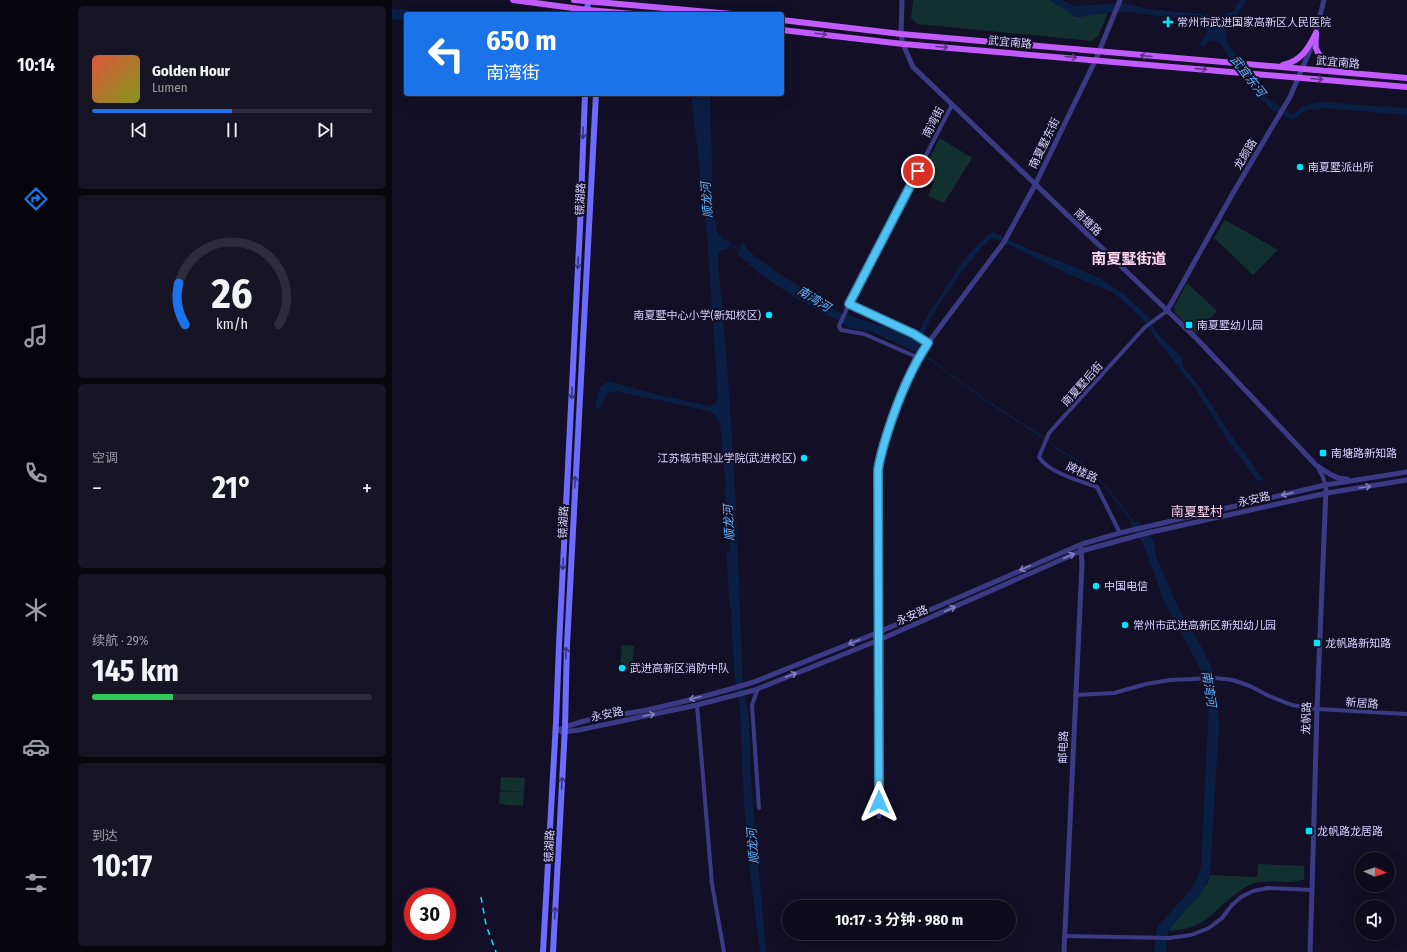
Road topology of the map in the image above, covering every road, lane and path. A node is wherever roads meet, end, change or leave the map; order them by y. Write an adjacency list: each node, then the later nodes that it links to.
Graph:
1 (513, 0): 8 (main road)
2 (574, 0): 5 (main road)
3 (902, 0): 14 (street, 南塘路)
4 (1324, 0): 13 (street, 龙颜路)
5 (588, 1): 6 (main road); 8 (main road)
6 (600, 1): 9 (main road); 10 (main road)
7 (1119, 1): 16 (street, 南夏墅东街)
8 (588, 12)
9 (600, 12)
10 (712, 12)
11 (784, 20): 14 (main road, 武宜南路)
12 (784, 30): 15 (main road, 武宜南路, one-way to 15)
13 (1316, 33): 18 (main road); 19 (street, 龙颜路); 20 (main road)
14 (901, 34): 15 (street, 南塘路); 16 (main road, 武宜南路)
15 (903, 44): 17 (main road, 武宜南路, one-way to 17); 26 (street, 南塘路)
16 (1100, 52): 17 (street, 南夏墅东街); 18 (main road, 武宜南路, one-way to 16)
17 (1096, 59): 21 (main road, 武宜南路, one-way to 21); 27 (street, 南夏墅东街)
18 (1277, 67): 19 (main road, 武宜南路)
19 (1303, 69): 20 (main road, 武宜南路); 21 (street, 龙颜路)
20 (1344, 73): 22 (main road, 武宜南路)
21 (1299, 77): 23 (main road, 武宜南路, one-way to 23); 29 (street, 龙颜路)
22 (1407, 78)
23 (1407, 87)
24 (584, 96): 51 (main road, 镜湖路, one-way to 51)
25 (596, 96): 50 (main road, 镜湖路, one-way to 25)
26 (952, 105): 27 (street, 南塘路); 28 (street, 南湾街)
27 (1035, 185): 29 (street, 南塘路); 30 (street, 南夏墅东街)
28 (849, 304): 30 (street); 31 (street, 南湾街)
29 (1167, 311): 32 (street, 南夏墅后街); 33 (street, 南塘路)
30 (926, 342): 31 (street, 南夏墅东街)
31 (919, 358): 43 (street, 南夏墅东街)
32 (1039, 457): 40 (street, 牌楼路)
33 (1316, 465): 35 (street); 37 (street, 南塘路)
34 (1407, 472): 35 (street, 永安路)
35 (1360, 479): 37 (street, 永安路)
36 (1407, 480): 38 (street, 永安路, one-way to 36)
37 (1325, 485): 38 (street, 龙帆路); 39 (street, 永安路, one-way to 39)
38 (1327, 493): 39 (street, 永安路); 48 (street, 龙帆路)
39 (1145, 531): 40 (street, 永安路); 42 (street, 永安路)
40 (1120, 533): 41 (street, 永安路)
41 (1082, 544): 42 (street, 邮电路); 43 (street, 永安路, one-way to 43)
42 (1082, 550): 44 (street, 永安路, one-way to 42); 46 (street, 邮电路)
43 (879, 632): 44 (street, 南夏墅东街); 50 (street, 永安路, one-way to 50)
44 (879, 640): 45 (street, 永安路, one-way to 44); 53 (street)
45 (757, 689): 47 (street, 永安路); 52 (street)
46 (1075, 695): 48 (street, 新居路); 55 (street, 邮电路)
47 (697, 705): 50 (street, 永安路, one-way to 47); 58 (street)
48 (1316, 709): 49 (street, 新居路); 54 (street, 龙帆路)
49 (1407, 714)
50 (565, 729): 51 (street, 永安路); 57 (main road, 镜湖路, one-way to 50)
51 (555, 732): 56 (main road, 镜湖路)
52 (759, 808)
53 (879, 817)
54 (1312, 890): 55 (street); 60 (street, 龙帆路)
55 (1065, 936): 59 (street, 邮电路)
56 (543, 952)
57 (553, 952)
58 (724, 952)
59 (1064, 952)
60 (1310, 952)

